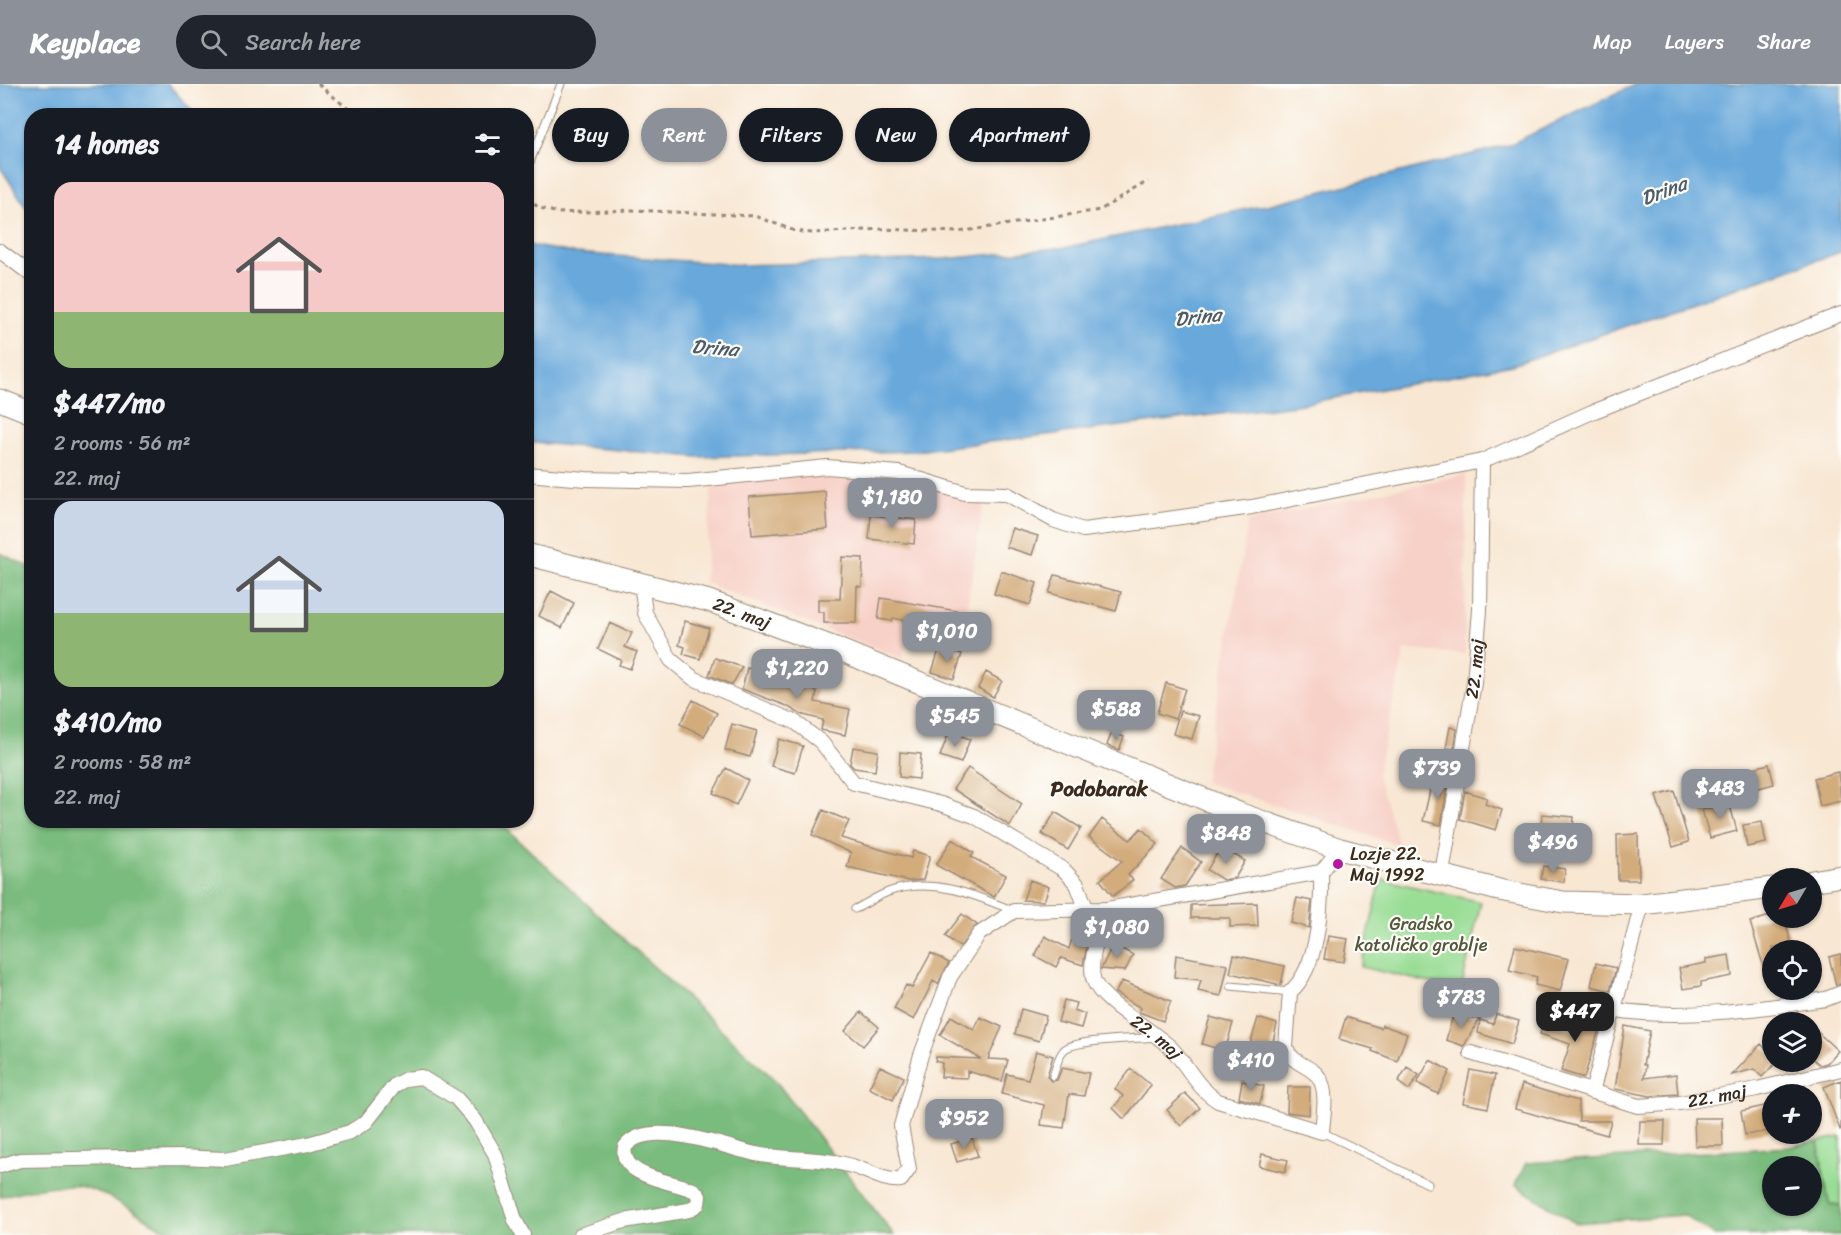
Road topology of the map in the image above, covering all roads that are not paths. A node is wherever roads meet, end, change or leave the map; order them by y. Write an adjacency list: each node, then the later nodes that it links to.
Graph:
1 (561, 84): 2 (lane)
2 (534, 152)
3 (0, 251): 4 (street)
4 (24, 269)
5 (1841, 314): 8 (street)
6 (0, 400): 7 (main road)
7 (24, 410)
8 (1482, 461): 9 (street); 14 (street, 22. maj)
9 (534, 475)
10 (534, 556): 11 (main road, 22. maj)
11 (641, 582): 12 (main road, 22. maj); 19 (street)
12 (1340, 849): 13 (street); 14 (main road, 22. maj)
13 (1321, 872): 21 (street); 24 (street)
14 (1442, 873): 18 (main road, 22. maj)
15 (1841, 876): 16 (main road)
16 (1822, 879)
17 (1762, 889): 18 (main road, 22. maj)
18 (1642, 904): 26 (street)
19 (1086, 908): 21 (street); 22 (street)
20 (855, 909): 22 (lane)
21 (1107, 909): 27 (street, 22. maj)
22 (1014, 911): 36 (street)
23 (1231, 986): 24 (lane)
24 (1290, 993): 32 (street)
25 (1841, 993): 26 (street)
26 (1615, 1010): 31 (street)
27 (1157, 1037): 30 (lane); 32 (street, 22. maj)
28 (1471, 1053): 31 (street, 22. maj)
29 (1841, 1070): 31 (street, 22. maj)
30 (1053, 1076)
31 (1592, 1092)
32 (1322, 1132): 34 (lane)
33 (0, 1166): 35 (street)
34 (1428, 1184)
35 (523, 1235)
36 (580, 1235)

